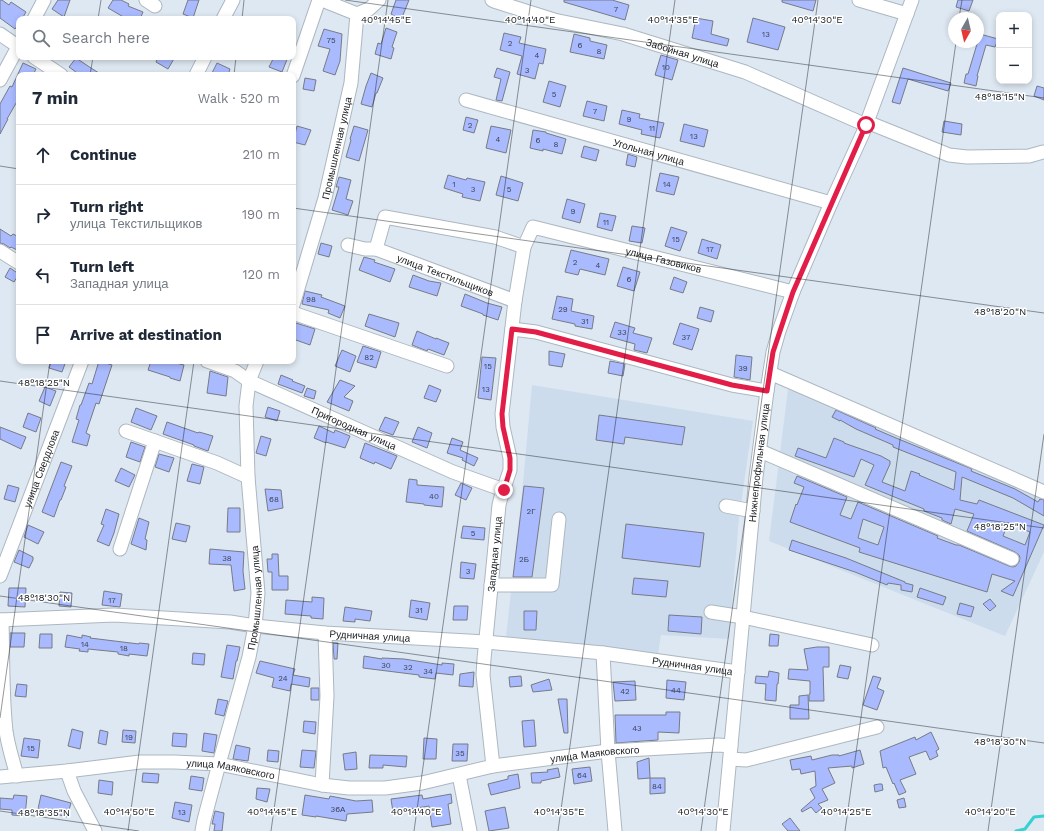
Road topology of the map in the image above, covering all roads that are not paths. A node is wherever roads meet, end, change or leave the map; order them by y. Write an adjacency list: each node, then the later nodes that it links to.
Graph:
1 (44, 0): 10 (street)
2 (233, 0): 11 (street)
3 (320, 0): 8 (street); 19 (street)
4 (378, 0): 8 (street)
5 (492, 0): 22 (street, Забойная улица)
6 (859, 0): 9 (street)
7 (912, 0): 9 (street, Нижнепрофильная улица)
8 (357, 14): 32 (street, Промышленная улица)
9 (907, 14): 22 (street, Нижнепрофильная улица)
10 (36, 16)
11 (225, 16)
12 (0, 34): 13 (street)
13 (16, 44)
14 (16, 51): 20 (street)
15 (38, 60): 17 (street)
16 (204, 60): 18 (street)
17 (56, 72)
18 (198, 72)
19 (294, 72)
20 (0, 80)
21 (466, 100): 24 (street, Угольная улица)
22 (866, 123): 23 (street, Забойная улица); 24 (street, Нижнепрофильная улица)
23 (1043, 152)
24 (831, 203): 31 (street, Нижнепрофильная улица)
25 (534, 227): 27 (street, Западная улица); 31 (street, улица Газовиков)
26 (348, 245): 28 (street, улица Текстильщиков)
27 (524, 247): 28 (street); 33 (street, Западная улица)
28 (376, 249): 33 (street, улица Текстильщиков)
29 (0, 251): 30 (street)
30 (16, 261)
31 (793, 292): 40 (street, Нижнепрофильная улица)
32 (296, 295)
33 (515, 301): 35 (street, Западная улица)
34 (296, 314): 39 (street)
35 (512, 329): 42 (street); 47 (street, Западная улица)
36 (81, 364): 54 (street, улица Свердлова)
37 (216, 364): 41 (street, Пригородная улица)
38 (256, 364): 41 (street, Промышленная улица)
39 (447, 366)
40 (770, 373): 42 (street, Нижнепрофильная улица); 48 (street)
41 (249, 381): 46 (street, Промышленная улица); 47 (street, Пригородная улица)
42 (767, 391): 45 (street, Нижнепрофильная улица)
43 (126, 431): 44 (street)
44 (155, 441): 46 (street); 52 (street)
45 (760, 450): 50 (street, Нижнепрофильная улица); 53 (street)
46 (248, 478): 59 (street, Промышленная улица)
47 (504, 490): 55 (street, Западная улица)
48 (1044, 492)
49 (726, 506): 50 (street)
50 (753, 511): 57 (street, Нижнепрофильная улица)
51 (559, 519): 55 (street)
52 (120, 548)
53 (1012, 560)
54 (0, 576)
55 (491, 585): 61 (street, Западная улица)
56 (711, 612): 57 (street)
57 (743, 617): 62 (street); 64 (street, Нижнепрофильная улица)
58 (1, 620): 59 (street, Рудничная улица); 72 (street)
59 (255, 626): 60 (street, Рудничная улица); 68 (street, Промышленная улица)
60 (325, 633): 61 (street, Рудничная улица); 74 (street)
61 (486, 642): 63 (street, Рудничная улица); 69 (street, Западная улица)
62 (872, 645)
63 (603, 653): 64 (street, Рудничная улица); 66 (street)
64 (738, 672): 67 (street, Нижнепрофильная улица)
65 (876, 728): 67 (street, улица Маяковского)
66 (608, 751): 67 (street, улица Маяковского); 69 (street, улица Маяковского); 78 (street)
67 (730, 752): 79 (street, Нижнепрофильная улица)
68 (219, 764): 70 (street, улица Маяковского); 74 (street, улица Маяковского); 76 (street, Промышленная улица)
69 (493, 766): 71 (street, улица Маяковского)
70 (67, 771): 72 (street, улица Маяковского); 75 (street)
71 (459, 775): 74 (street, улица Маяковского); 77 (street)
72 (17, 776): 73 (street, улица Маяковского)
73 (0, 777)
74 (322, 785)
75 (95, 831)
76 (202, 831)
77 (470, 831)
78 (615, 831)
79 (723, 831)

